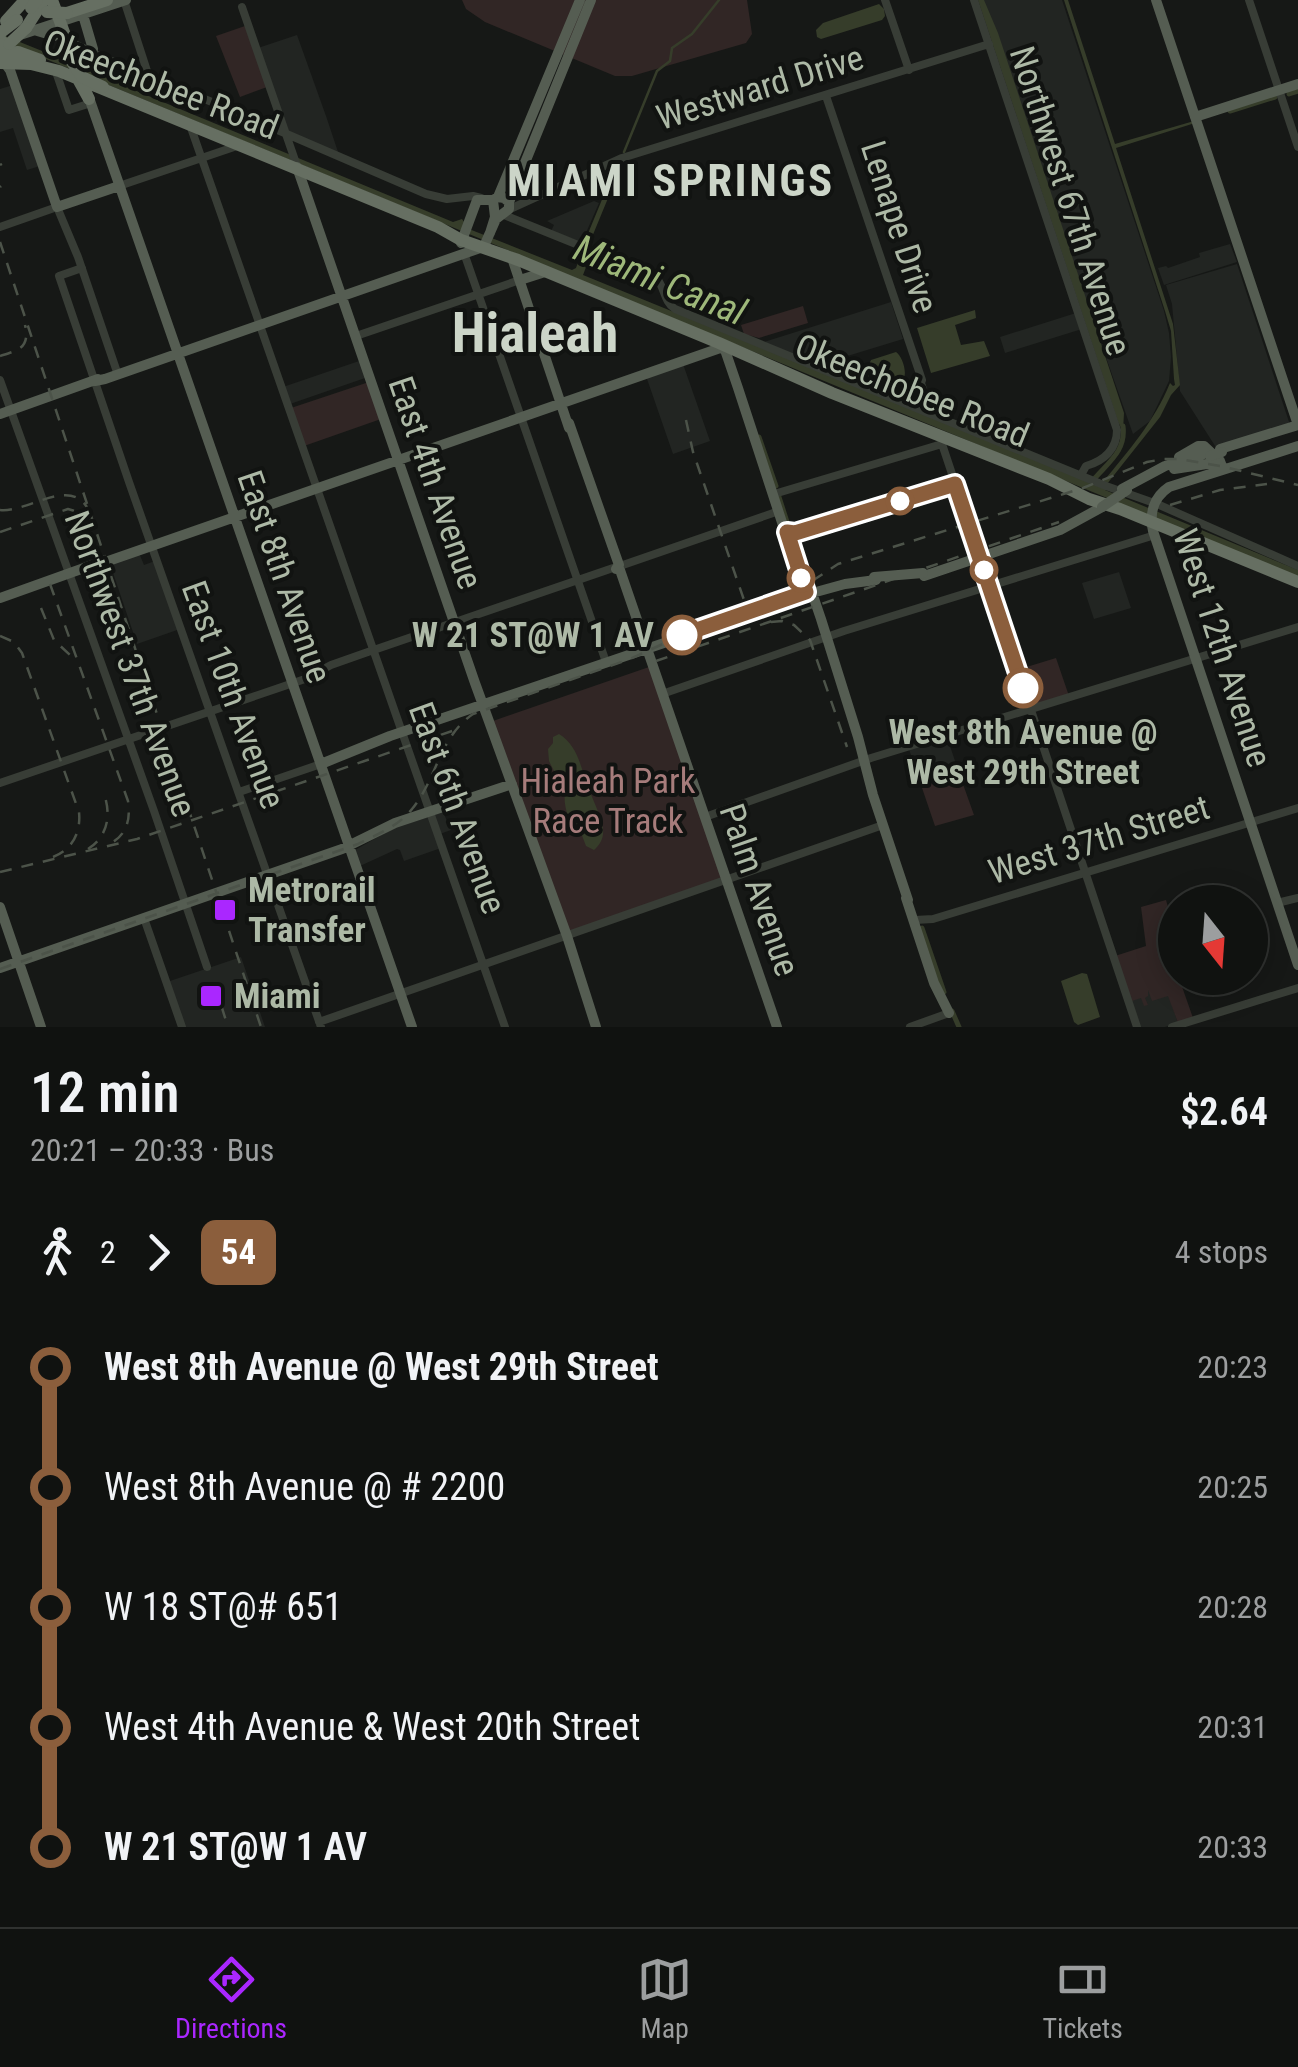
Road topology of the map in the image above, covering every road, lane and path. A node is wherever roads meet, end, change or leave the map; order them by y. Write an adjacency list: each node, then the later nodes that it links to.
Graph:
1 (580, 0): 24 (main road)
2 (591, 0): 24 (main road)
3 (885, 0): 11 (street)
4 (974, 0): 10 (street, Northwest 67th Avenue)
5 (1158, 0): 17 (main road)
6 (1249, 0): 14 (street)
7 (115, 2): 9 (highway); 12 (street)
8 (241, 5): 21 (street)
9 (43, 42): 9 (street); 12 (street); 16 (highway, Okeechobee Road); 16 (highway, bridge); 19 (highway, Okeechobee Road); 23 (main road, East 8th Avenue); 25 (main road)
10 (989, 44): 11 (street, Westward Drive); 56 (street, Northwest 67th Avenue)
11 (911, 68): 15 (street, Westward Drive); 24 (street, Westward Drive)
12 (149, 77): 21 (street)
13 (1298, 86): 14 (main road)
14 (1280, 91): 17 (main road); 20 (street)
15 (826, 96): 24 (street, Westward Drive); 49 (street, Lenape Drive)
16 (164, 114): 18 (highway, Okeechobee Road)
17 (1197, 117): 46 (main road)
18 (190, 125): 19 (highway, Okeechobee Road); 22 (street, East 6th Avenue)
19 (238, 145): 21 (highway, Okeechobee Road); 22 (street)
20 (1298, 147)
21 (293, 155): 24 (street); 27 (highway, Okeechobee Road); 35 (main road, East 4th Avenue)
22 (202, 158): 23 (street); 37 (street, East 6th Avenue)
23 (119, 186): 25 (main road); 42 (main road, East 8th Avenue)
24 (494, 205): 27 (main road); 28 (main road); 49 (street)
25 (57, 207): 26 (street); 30 (street)
26 (0, 227)
27 (464, 237): 28 (highway, Okeechobee Road); 34 (street); 35 (main road)
28 (486, 241): 29 (highway, Okeechobee Road)
29 (513, 259): 31 (highway, Okeechobee Road); 32 (highway, Okeechobee Road); 33 (main road, Palm Avenue)
30 (82, 268): 43 (street); 45 (street, East 10th Avenue)
31 (546, 272): 32 (highway); 33 (main road); 36 (highway, Okeechobee Road)
32 (564, 276): 36 (highway, Okeechobee Road)
33 (520, 280): 34 (street); 47 (main road, Palm Avenue)
34 (479, 294): 39 (street); 50 (street)
35 (342, 296): 37 (main road); 39 (main road, East 4th Avenue)
36 (609, 296): 41 (highway, Okeechobee Road)
37 (259, 325): 38 (main road); 40 (main road); 57 (street, East 6th Avenue)
38 (234, 332): 40 (main road); 42 (main road)
39 (356, 336): 55 (main road, East 4th Avenue)
40 (218, 340): 42 (main road)
41 (728, 349): 47 (main road); 52 (highway, Okeechobee Road); 58 (main road)
42 (176, 353): 43 (main road); 61 (main road, East 8th Avenue)
43 (119, 373): 45 (main road)
44 (0, 380): 48 (street, Northwest 37th Avenue)
45 (95, 380): 48 (main road); 62 (street, East 10th Avenue)
46 (1290, 396): 51 (main road)
47 (562, 403): 50 (main road); 65 (main road, Palm Avenue)
48 (5, 412): 66 (street, Northwest 37th Avenue)
49 (931, 413): 56 (street)
50 (521, 417): 55 (main road); 67 (street)
51 (1298, 426): 54 (main road)
52 (943, 438): 58 (street); 60 (highway, Okeechobee Road); 63 (street)
53 (1298, 446): 54 (main road)
54 (1212, 454): 60 (main road); 63 (main road, bridge)
55 (398, 459): 57 (main road); 72 (main road, East 4th Avenue)
56 (1082, 476): 60 (street)
57 (316, 488): 61 (main road); 76 (street, East 6th Avenue)
58 (774, 494): 59 (main road)
59 (780, 511): 65 (street); 70 (main road)
60 (1152, 517): 64 (street); 68 (highway, Okeechobee Road); 69 (street); 77 (main road, West 12th Avenue)
61 (234, 518): 62 (main road); 79 (main road, East 8th Avenue)
62 (151, 546): 66 (main road); 83 (street, East 10th Avenue)
63 (979, 556): 69 (street); 70 (main road, bridge)
64 (1298, 566)
65 (618, 567): 67 (street); 75 (main road, Palm Avenue)
66 (68, 575): 71 (main road); 85 (street, Northwest 37th Avenue)
67 (577, 580): 72 (street); 78 (street)
68 (1298, 580)
69 (989, 586): 74 (street); 82 (street)
70 (809, 593): 74 (main road); 75 (main road)
71 (0, 598)
72 (454, 622): 76 (street); 81 (main road, East 4th Avenue)
73 (1298, 627): 77 (street)
74 (825, 637): 80 (street); 86 (main road)
75 (647, 648): 78 (main road); 80 (main road, Palm Avenue)
76 (372, 650): 79 (street); 84 (street, East 6th Avenue)
77 (1195, 658): 82 (street); 94 (main road, West 12th Avenue)
78 (606, 662): 81 (main road)
79 (293, 683): 83 (street); 87 (main road, East 8th Avenue)
80 (662, 694): 93 (main road, Palm Avenue)
81 (483, 704): 84 (main road); 89 (main road, East 4th Avenue)
82 (1030, 710): 86 (street); 97 (street)
83 (211, 712): 85 (street); 90 (street, East 10th Avenue)
84 (400, 732): 87 (main road); 92 (street, East 6th Avenue)
85 (128, 739): 88 (street); 102 (street, Northwest 37th Avenue)
86 (864, 760): 93 (street); 95 (main road)
87 (321, 764): 90 (street); 96 (main road, East 8th Avenue)
88 (0, 784)
89 (512, 785): 92 (main road); 106 (main road, East 4th Avenue)
90 (239, 792): 98 (street, East 10th Avenue)
91 (1298, 808): 94 (street, West 37th Street)
92 (430, 813): 96 (main road); 108 (street, East 6th Avenue)
93 (705, 817): 99 (main road, Palm Avenue)
94 (1250, 822): 97 (street, West 37th Street); 101 (main road, West 12th Avenue)
95 (883, 826): 99 (street); 104 (main road)
96 (351, 848): 98 (main road); 113 (main road, East 8th Avenue)
97 (1085, 873): 104 (street, West 37th Street); 124 (street)
98 (268, 876): 102 (main road); 115 (street, East 10th Avenue)
99 (727, 881): 106 (street); 122 (main road, Palm Avenue)
100 (1298, 898): 101 (street)
101 (1277, 903): 109 (main road, West 12th Avenue)
102 (186, 905): 105 (main road); 107 (main road); 110 (street, Northwest 37th Avenue)
103 (0, 907): 107 (main road)
104 (915, 920): 114 (main road)
105 (145, 922): 107 (main road); 118 (street)
106 (567, 936): 108 (street); 121 (main road, East 4th Avenue)
107 (19, 963): 111 (main road); 117 (main road)
108 (485, 965): 113 (street); 120 (street, East 6th Avenue)
109 (1298, 965)
110 (207, 967)
111 (2, 969)
112 (1298, 988): 125 (street)
113 (402, 993): 115 (street); 119 (main road, East 8th Avenue)
114 (949, 1014): 116 (main road); 123 (street)
115 (320, 1025)
116 (954, 1026)
117 (41, 1027)
118 (182, 1027)
119 (413, 1027)
120 (505, 1027)
121 (596, 1027)
122 (777, 1027)
123 (910, 1027)
124 (1136, 1027)
125 (1172, 1027)

